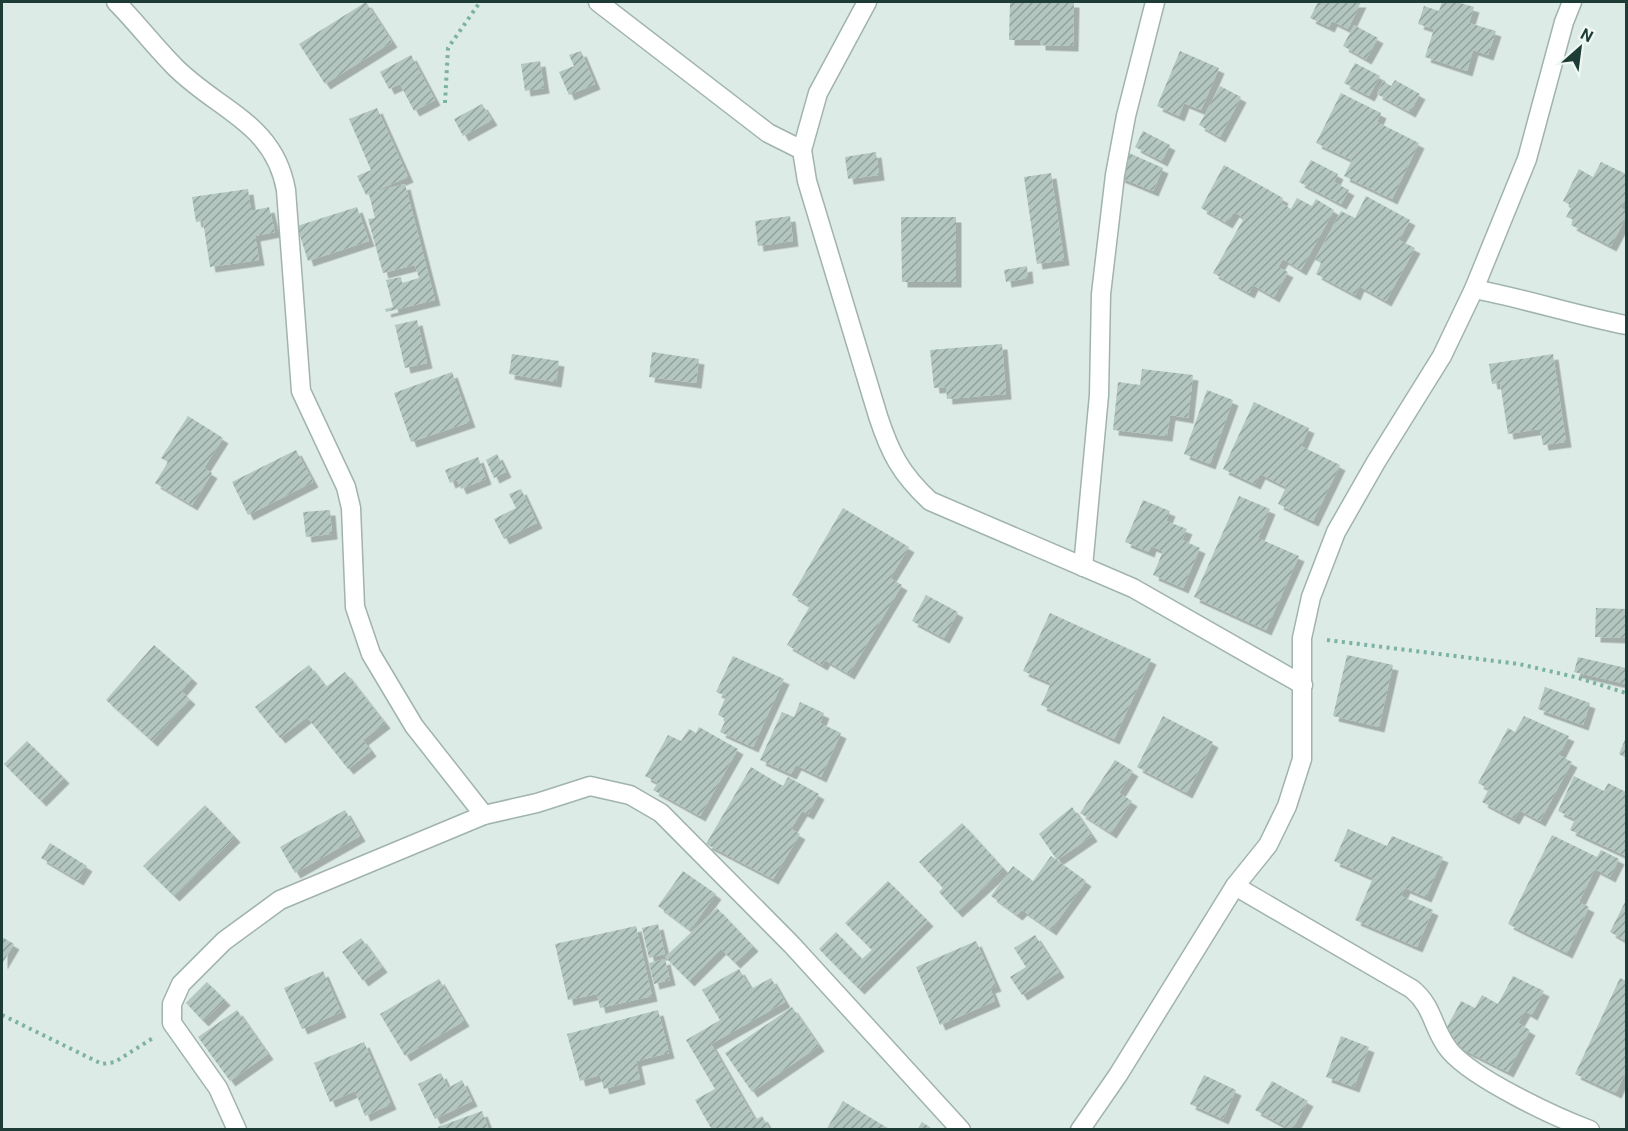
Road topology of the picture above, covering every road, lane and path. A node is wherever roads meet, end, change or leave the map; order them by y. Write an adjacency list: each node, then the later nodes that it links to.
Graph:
1 (116, 2): 15 (street)
2 (480, 2): 7 (path)
3 (598, 2): 8 (street)
4 (867, 2): 8 (street)
5 (1155, 2): 11 (street)
6 (1572, 2): 9 (street)
7 (445, 104)
8 (802, 150): 11 (street)
9 (1474, 289): 10 (street); 12 (street)
10 (1626, 325)
11 (1083, 567): 13 (street)
12 (1302, 638): 13 (street); 14 (path)
13 (1303, 685): 16 (street)
14 (1626, 693)
15 (484, 815): 18 (street); 20 (street)
16 (1235, 886): 21 (street); 22 (street)
17 (2, 1015): 18 (path)
18 (172, 1023): 19 (street)
19 (237, 1130)
20 (961, 1130)
21 (1080, 1130)
22 (1590, 1130)

